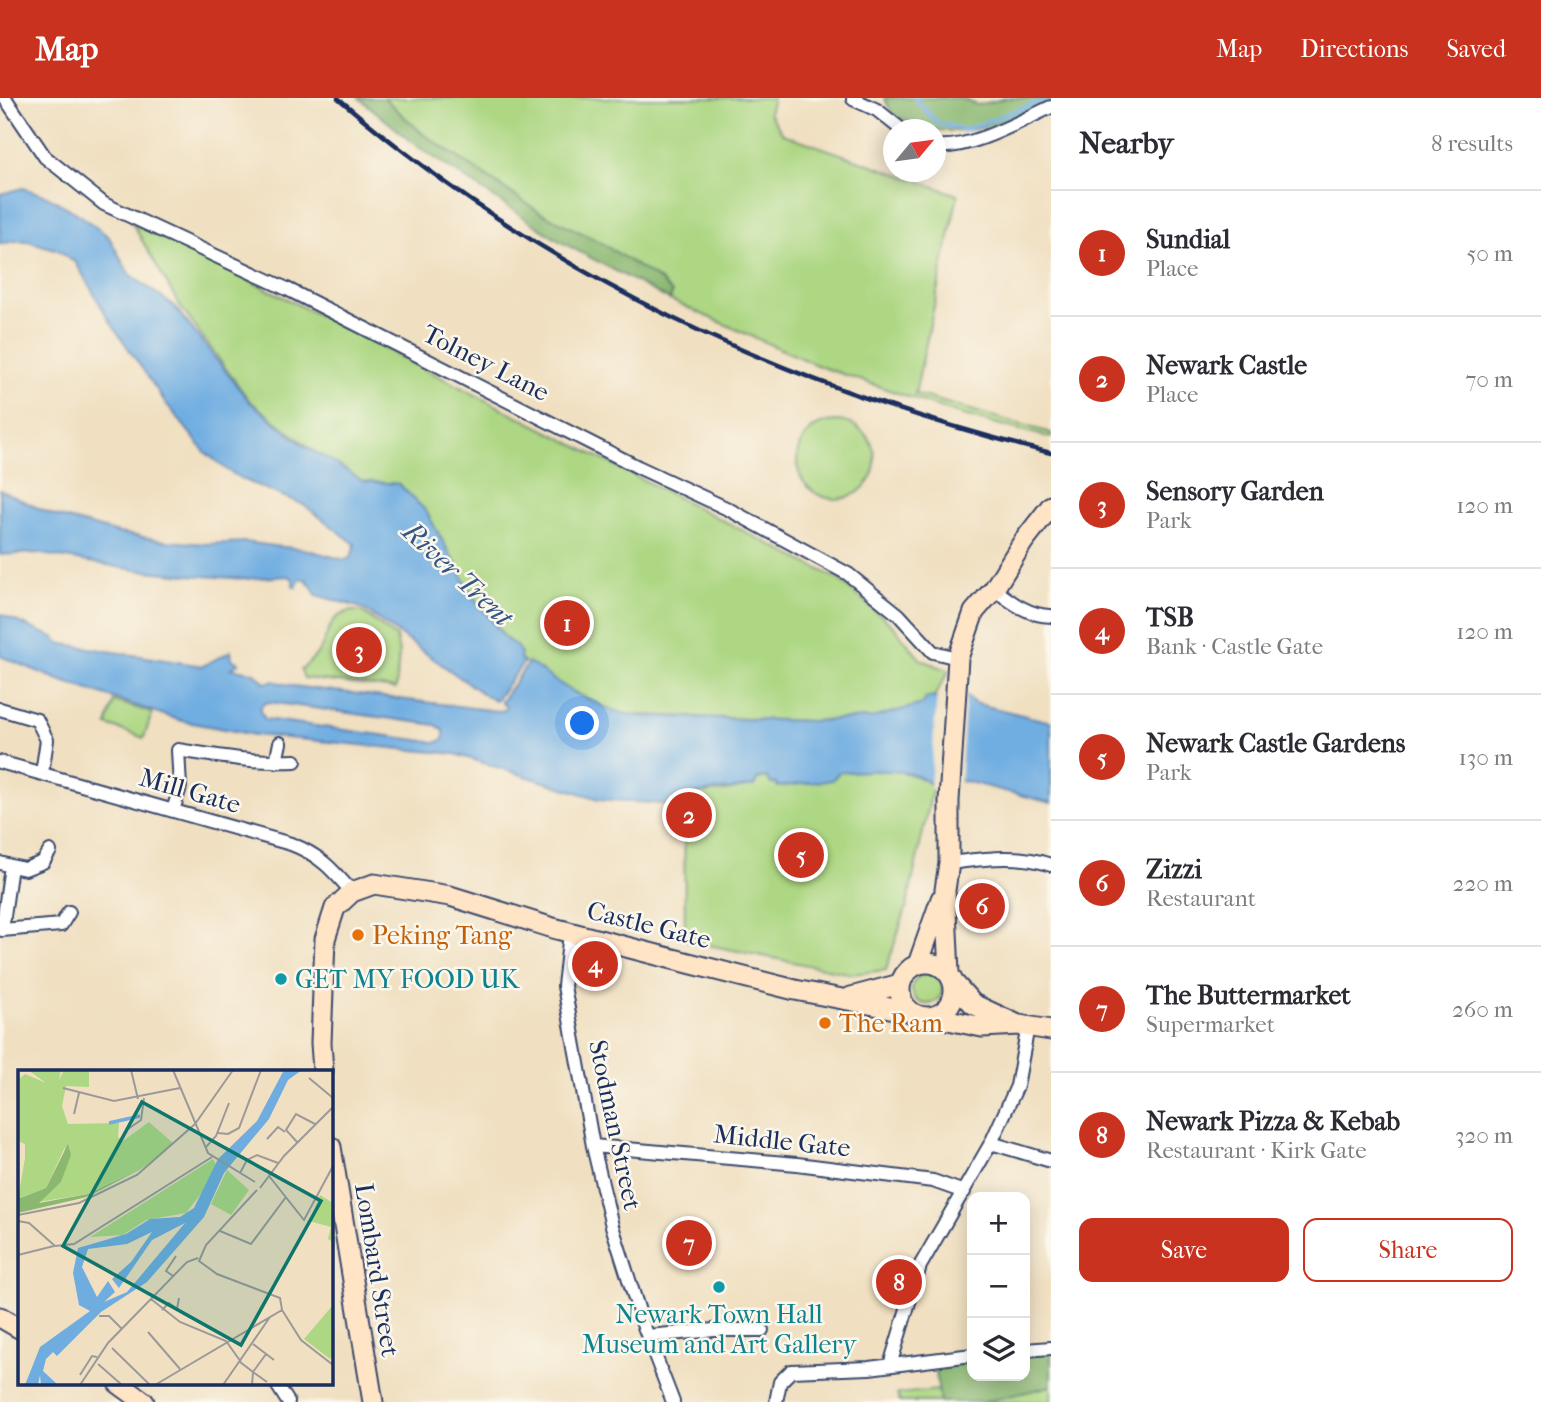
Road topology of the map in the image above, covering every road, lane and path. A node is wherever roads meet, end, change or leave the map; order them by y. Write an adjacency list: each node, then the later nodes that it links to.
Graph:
1 (5, 98): 9 (street, Tolney Lane)
2 (853, 99): 4 (street)
3 (1051, 107): 5 (street)
4 (888, 119)
5 (946, 147)
6 (1051, 506): 7 (main road)
7 (994, 589): 8 (street); 9 (main road)
8 (1051, 616)
9 (958, 658): 18 (main road)
10 (0, 709): 15 (street)
11 (280, 743): 14 (street)
12 (296, 761): 14 (street)
13 (0, 762): 15 (street, Mill Gate)
14 (276, 762): 16 (street)
15 (43, 773): 16 (street, Mill Gate)
16 (173, 811): 22 (street, Mill Gate)
17 (50, 850): 19 (street)
18 (949, 863): 20 (street); 21 (main road)
19 (6, 865): 23 (street)
20 (1051, 865)
21 (945, 890): 25 (main road); 26 (main road)
22 (352, 892): 24 (main road, Castle Gate); 33 (main road)
23 (69, 912)
24 (570, 933): 28 (main road, Castle Gate); 35 (street, Stodman Street)
25 (918, 964): 26 (main road); 27 (main road)
26 (951, 978): 30 (main road); 31 (main road)
27 (900, 984): 28 (main road); 29 (main road)
28 (846, 998): 29 (main road, Castle Gate)
29 (912, 1012): 30 (main road)
30 (933, 1017): 31 (main road)
31 (1023, 1025): 32 (main road); 34 (street)
32 (1051, 1030)
33 (323, 1070)
34 (991, 1143): 37 (street); 38 (street)
35 (593, 1146): 38 (street, Middle Gate); 42 (street, Stodman Street)
36 (332, 1160): 39 (main road, Lombard Street)
37 (1051, 1161)
38 (964, 1192): 47 (street)
39 (336, 1214): 52 (main road, Lombard Street)
40 (0, 1317): 41 (main road)
41 (18, 1327)
42 (645, 1330): 43 (street); 53 (street, Stodman Street)
43 (762, 1330)
44 (1051, 1348): 45 (street)
45 (1030, 1350)
46 (967, 1356): 47 (street)
47 (890, 1365): 54 (street)
48 (119, 1384): 50 (main road)
49 (277, 1384): 51 (street)
50 (144, 1402)
51 (288, 1402)
52 (373, 1402)
53 (673, 1402)
54 (776, 1402)

